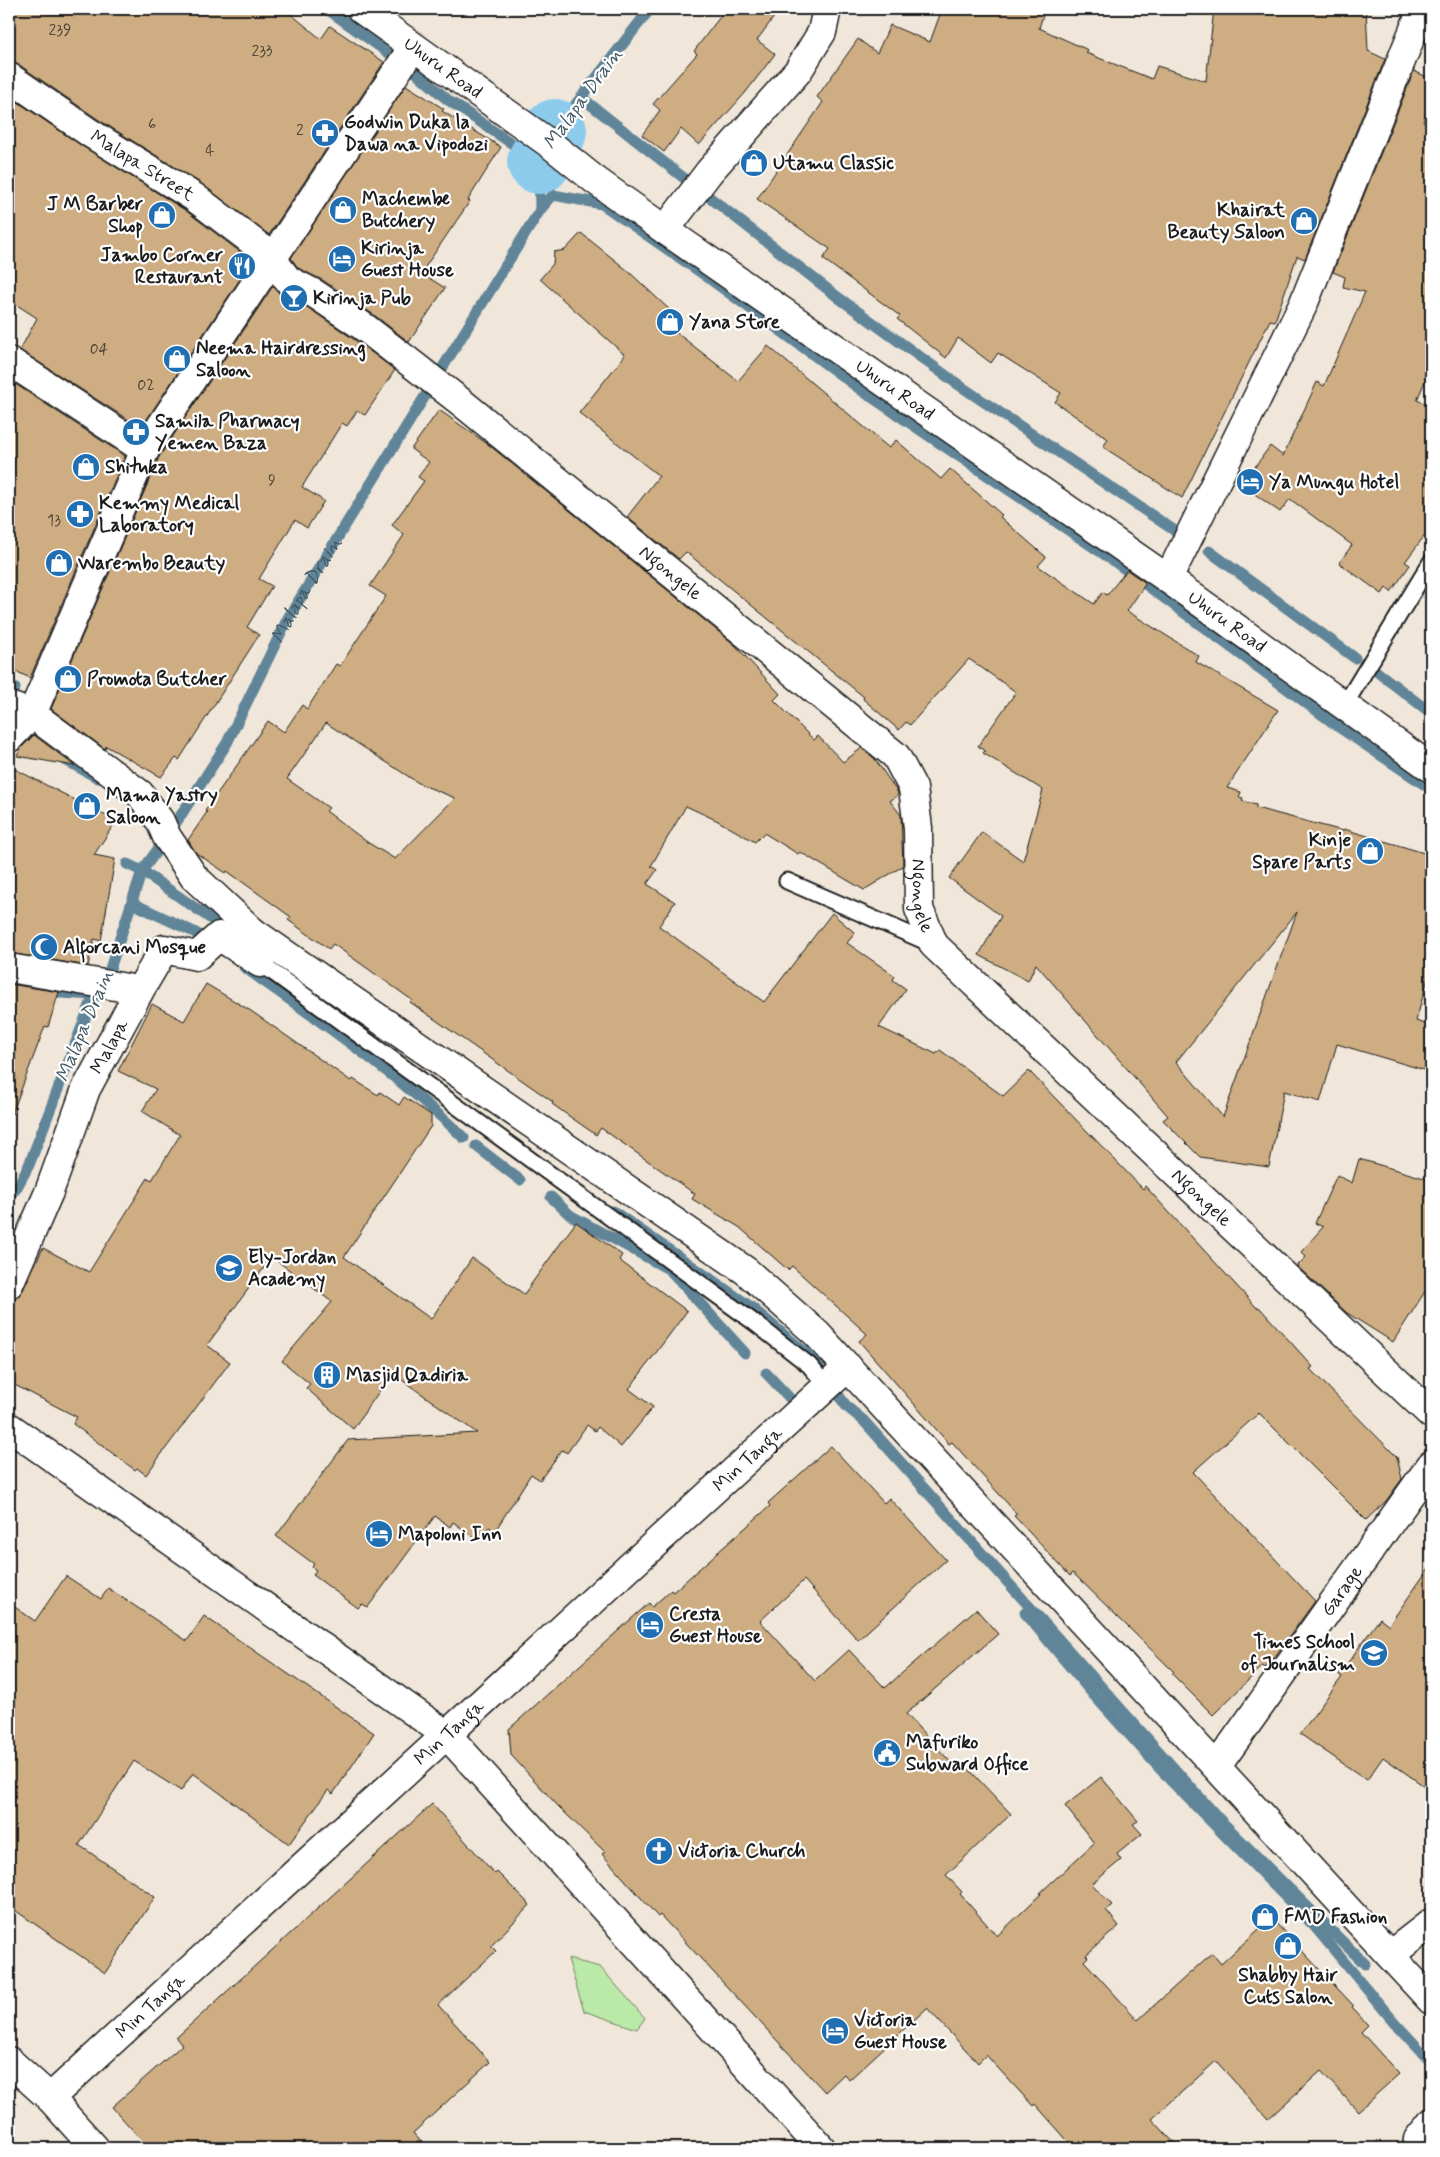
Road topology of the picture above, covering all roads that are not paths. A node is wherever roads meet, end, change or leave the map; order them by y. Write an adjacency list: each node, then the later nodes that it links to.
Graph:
1 (361, 9): 5 (street, Uhuru Road)
2 (826, 9): 7 (street)
3 (1423, 9): 4 (street); 12 (street)
4 (1431, 12)
5 (413, 47): 7 (street, Uhuru Road); 8 (street)
6 (9, 77): 8 (street, Malapa Street)
7 (665, 230): 12 (street, Uhuru Road)
8 (273, 257): 10 (street); 19 (street, Ngongele)
9 (9, 361): 10 (street)
10 (145, 450): 14 (street)
11 (1431, 562): 13 (lane)
12 (1168, 579): 13 (street, Uhuru Road)
13 (1344, 706): 16 (street, Uhuru Road)
14 (20, 710): 15 (street); 18 (street)
15 (9, 738)
16 (1431, 768)
17 (787, 881): 19 (lane)
18 (253, 932): 20 (street); 24 (street)
19 (934, 945): 26 (street, Ngongele)
20 (260, 963): 23 (street, Malapa); 25 (lane)
21 (9, 968): 22 (street)
22 (127, 988)
23 (9, 1284)
24 (848, 1367): 25 (street, Min Tanga); 30 (street)
25 (827, 1386): 29 (street, Min Tanga)
26 (1431, 1414)
27 (9, 1427): 29 (street)
28 (1431, 1464): 30 (street, Garage)
29 (447, 1735): 35 (street, Min Tanga); 38 (street)
30 (1217, 1766): 32 (street)
31 (1431, 1923): 32 (street)
32 (1390, 1955): 33 (street)
33 (1431, 2000)
34 (9, 2061): 35 (street)
35 (50, 2098): 37 (street)
36 (1431, 2123): 39 (street)
37 (95, 2148)
38 (821, 2148)
39 (1416, 2148)

